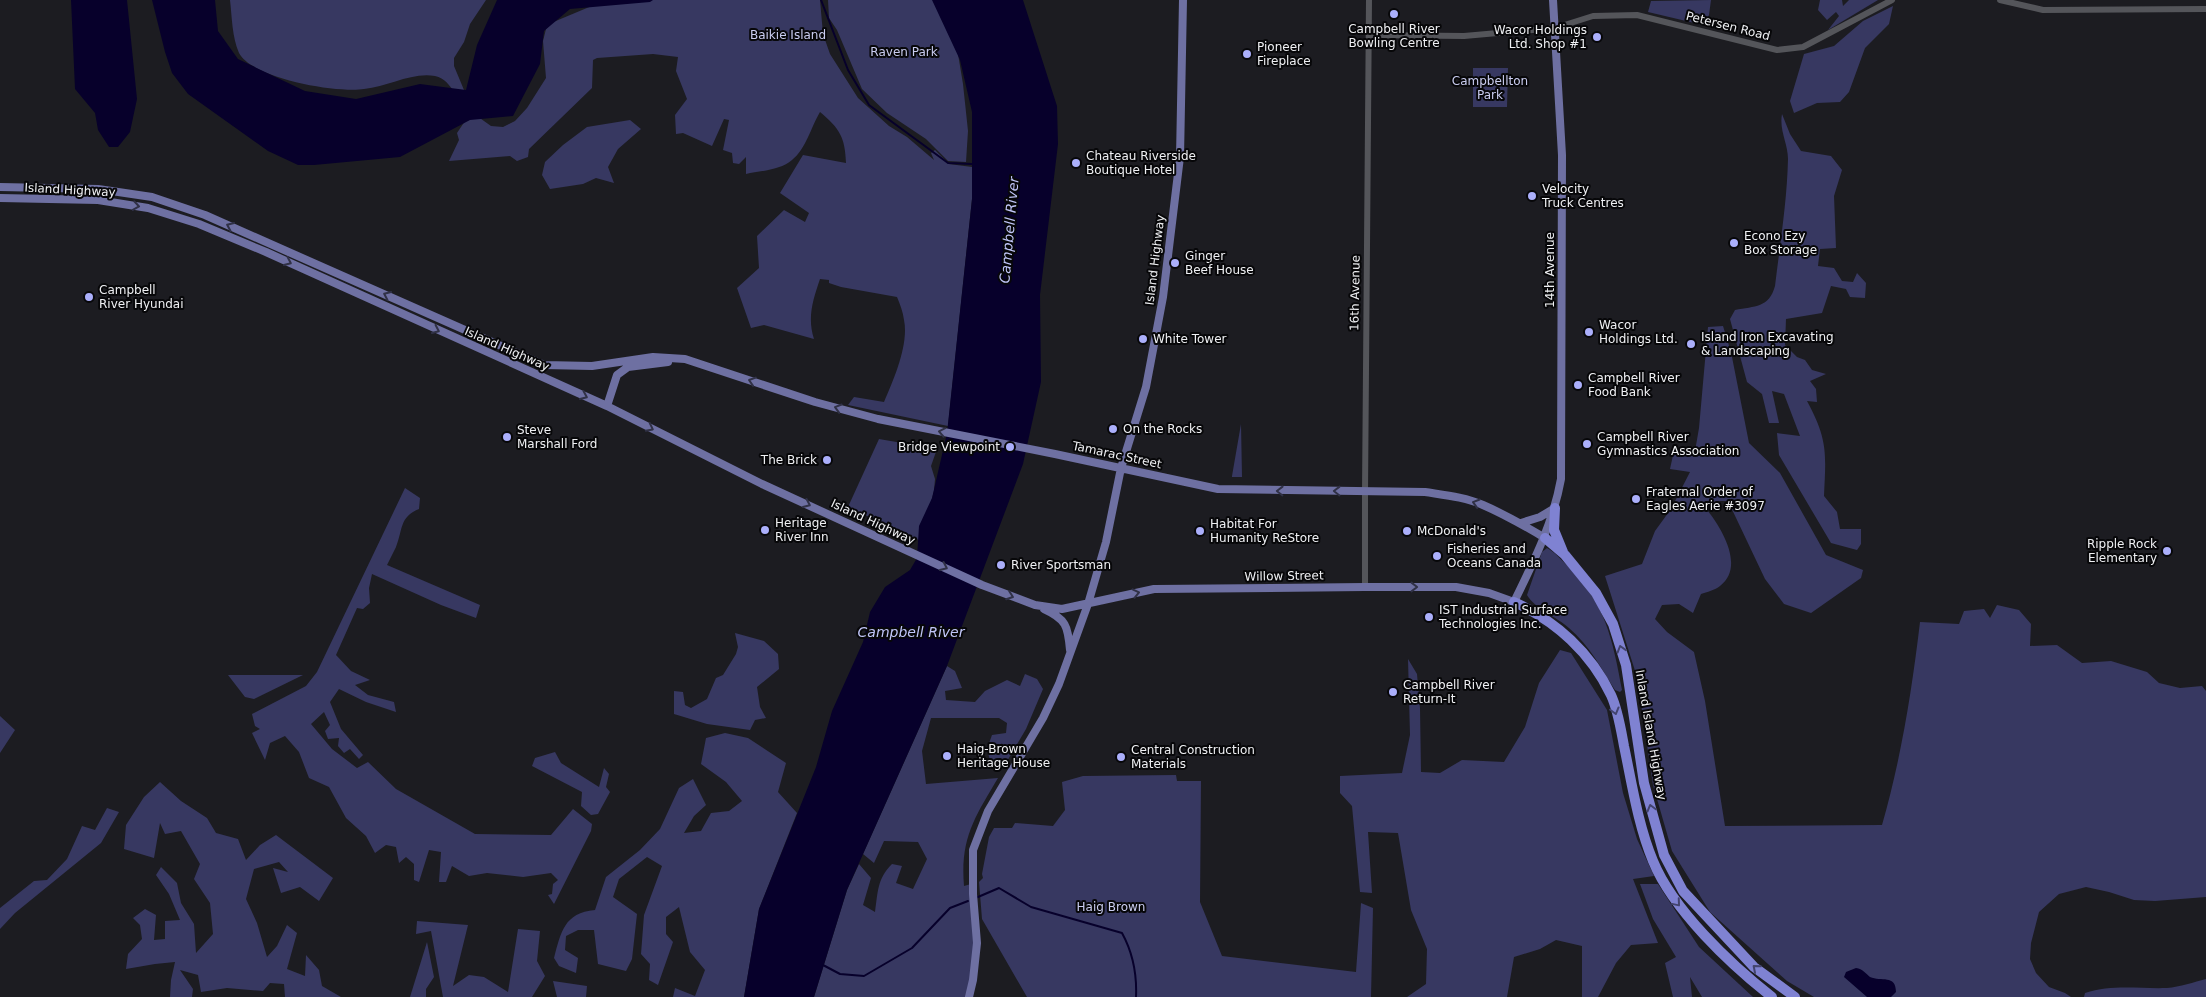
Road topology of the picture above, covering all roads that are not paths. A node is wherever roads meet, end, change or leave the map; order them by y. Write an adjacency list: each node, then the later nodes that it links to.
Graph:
1 (1182, 0): 13 (main road, Island Highway)
2 (1369, 0): 8 (street, 16th Avenue)
3 (1553, 0): 7 (main road, 14th Avenue)
4 (1892, 0): 7 (street, Petersen Road)
5 (2000, 0): 6 (street)
6 (2206, 9)
7 (1554, 28): 8 (street, Petersen Road); 15 (main road, 14th Avenue)
8 (1369, 35): 14 (street, 16th Avenue)
9 (0, 187): 11 (main road, Island Highway, one-way to 9)
10 (0, 198): 12 (main road, Island Highway, one-way to 12)
11 (685, 359): 12 (main road); 13 (main road, Tamarac Street, one-way to 11)
12 (606, 406): 19 (main road, Island Highway, one-way to 19)
13 (1121, 468): 14 (main road, Tamarac Street, one-way to 13); 22 (main road, Island Highway)
14 (1364, 492): 16 (main road, Tamarac Street, one-way to 14); 20 (street, 16th Avenue)
15 (1556, 508): 16 (main road); 17 (main road, 14th Avenue); 18 (highway)
16 (1520, 523): 17 (main road, Tamarac Street)
17 (1545, 538): 18 (highway, Inland Island Highway); 21 (main road)
18 (1565, 555): 27 (highway, Inland Island Highway, one-way to 18)
19 (986, 587): 23 (main road, Willow Street, one-way to 23)
20 (1366, 587): 21 (main road, Willow Street, one-way to 21); 22 (main road, Willow Street, one-way to 20)
21 (1514, 602): 26 (highway, one-way to 26)
22 (1088, 604): 23 (main road, Willow Street); 24 (main road, Island Highway)
23 (1035, 605): 24 (main road)
24 (1070, 654): 25 (main road, Island Highway)
25 (969, 997)
26 (1772, 997)
27 (1795, 997)

